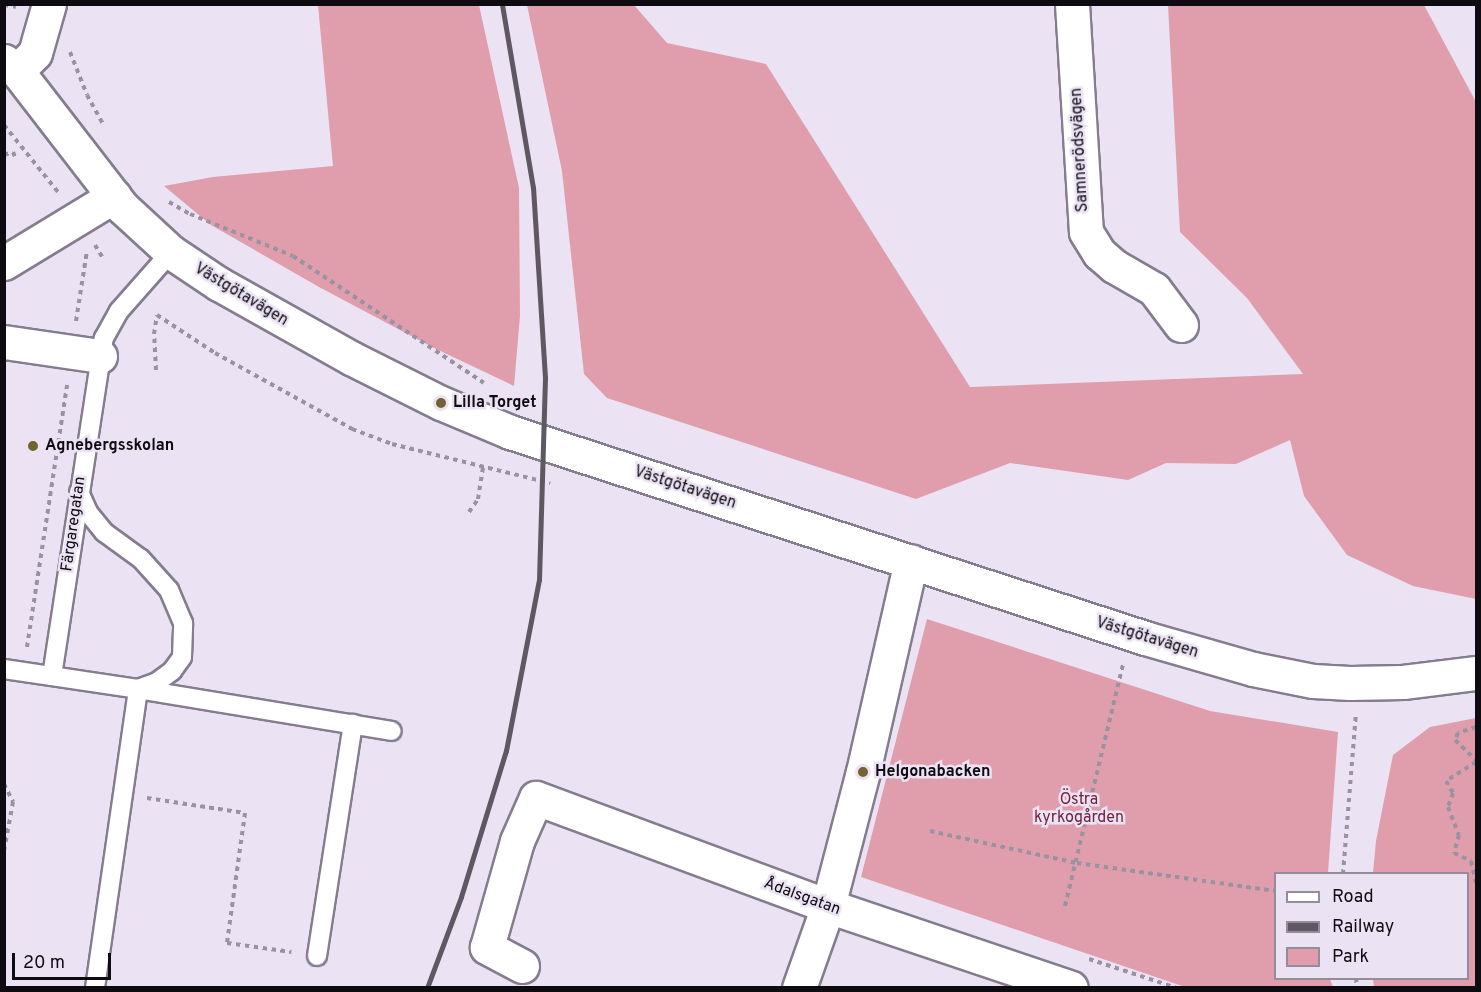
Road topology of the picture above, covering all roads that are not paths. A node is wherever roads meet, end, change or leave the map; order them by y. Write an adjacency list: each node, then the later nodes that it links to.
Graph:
1 (1072, 4): 7 (street, Samnerödsvägen)
2 (48, 10): 3 (street)
3 (11, 66): 4 (street, Västgötavägen)
4 (114, 196): 5 (street, Västgötavägen); 6 (street)
5 (171, 252): 9 (lane, Färgaregatan); 11 (street, Västgötavägen)
6 (4, 264)
7 (1181, 325)
8 (4, 342): 9 (street)
9 (86, 353): 10 (lane, Färgaregatan)
10 (79, 492): 14 (lane, Färgaregatan); 15 (lane)
11 (911, 561): 13 (street, Västgötavägen); 18 (street)
12 (4, 669): 14 (lane)
13 (1476, 674)
14 (52, 676): 15 (lane)
15 (138, 689): 16 (lane); 21 (lane)
16 (353, 724): 17 (lane); 19 (lane)
17 (392, 730)
18 (828, 906): 20 (street, Ådalsgatan); 22 (street); 23 (street, Ådalsgatan)
19 (317, 956)
20 (522, 966)
21 (95, 987)
22 (799, 987)
23 (1071, 987)

